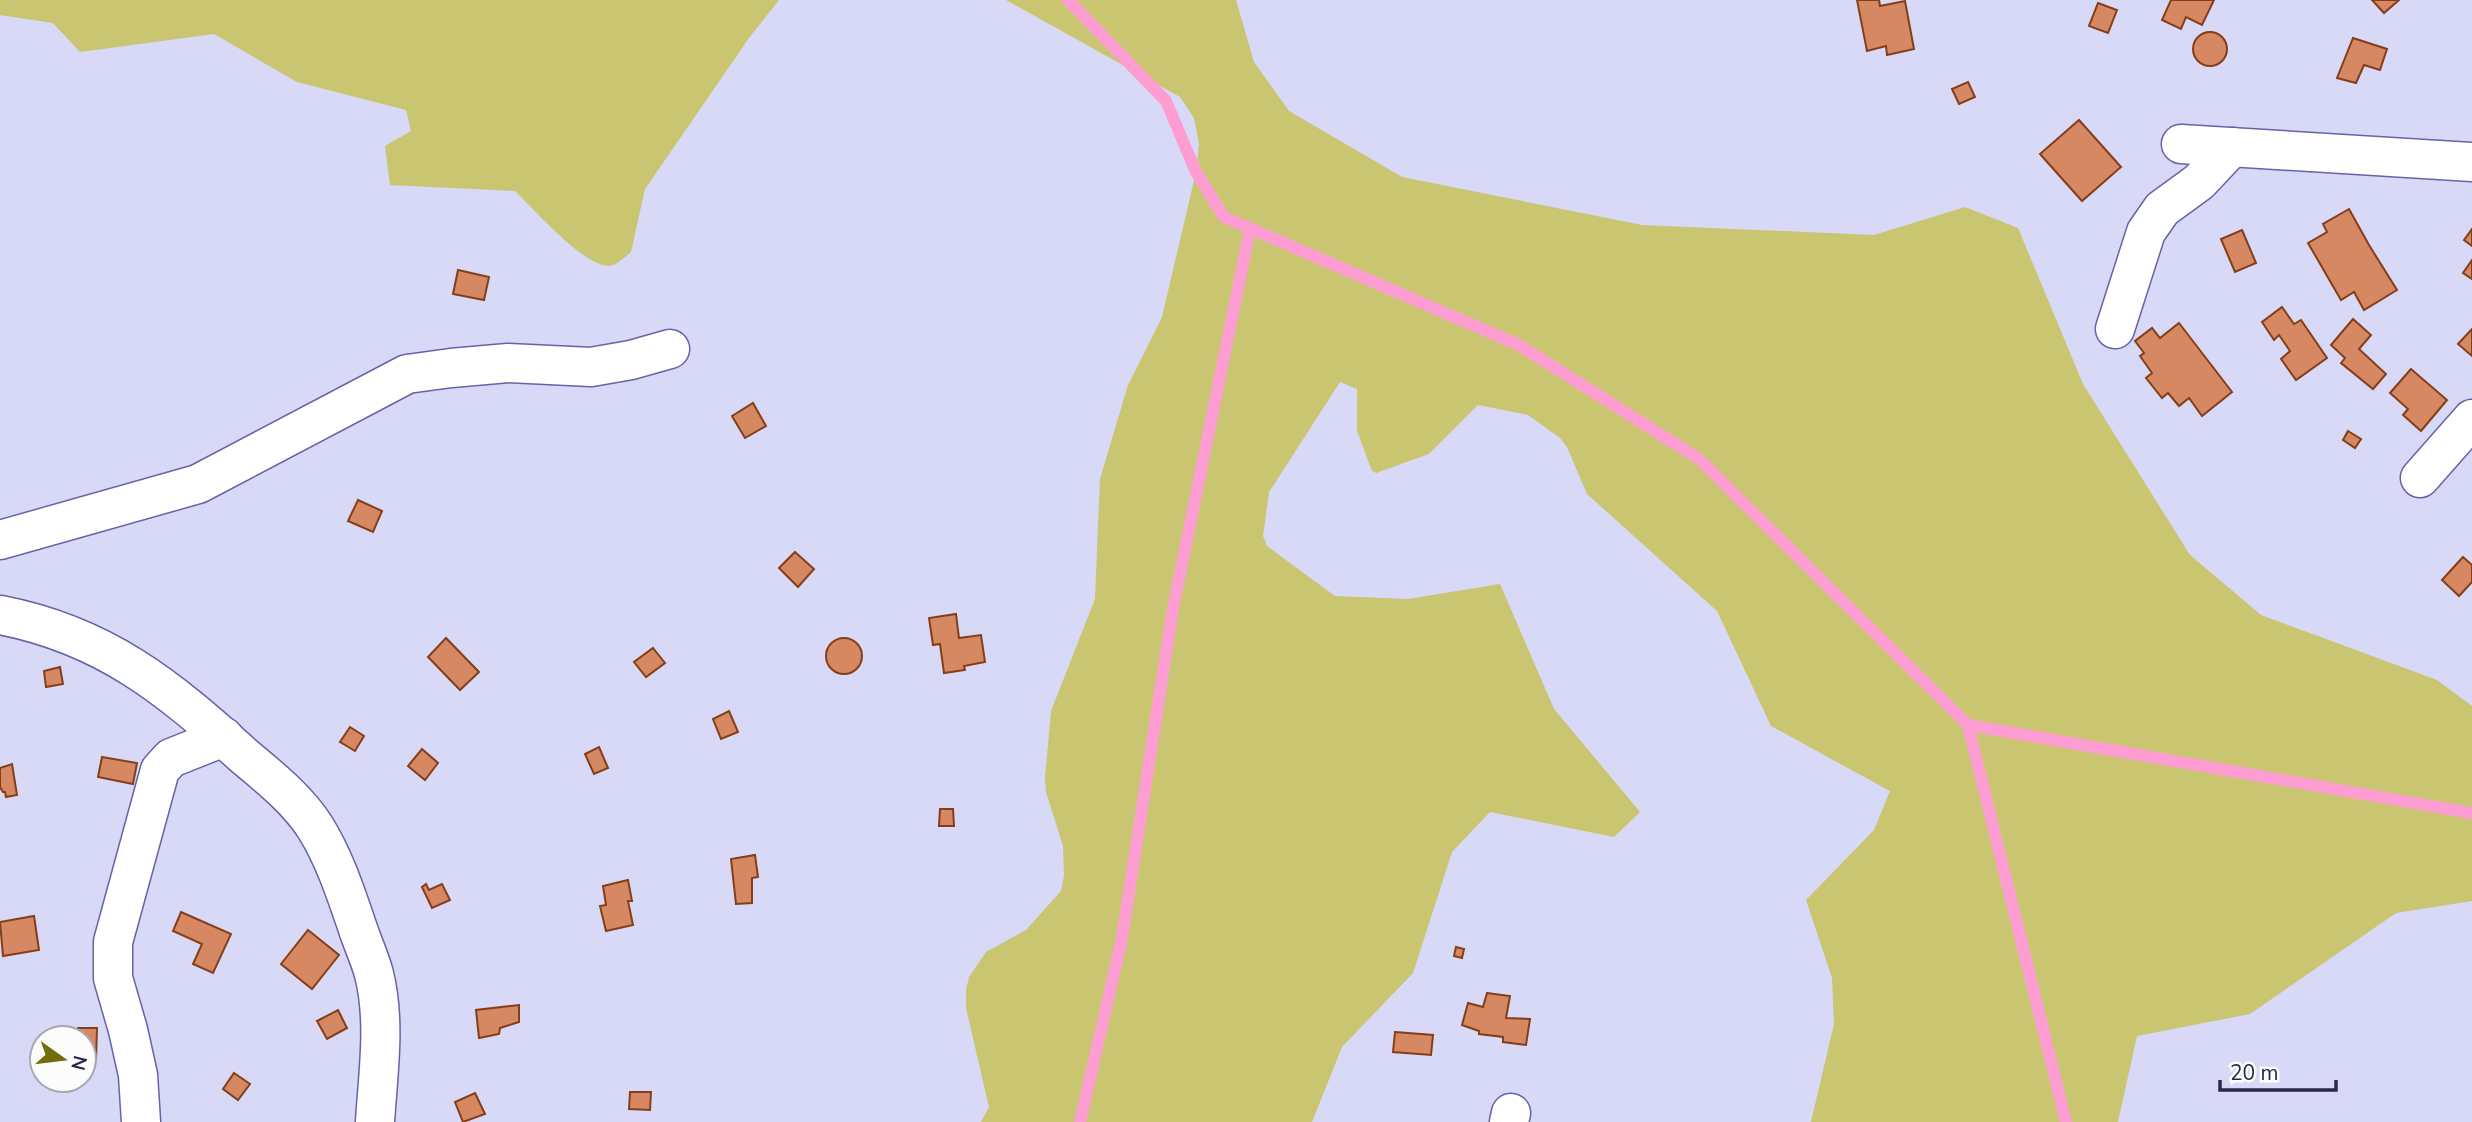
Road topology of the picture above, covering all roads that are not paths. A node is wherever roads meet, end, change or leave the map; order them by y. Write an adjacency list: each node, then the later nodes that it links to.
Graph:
1 (2181, 144): 2 (street)
2 (2232, 147): 3 (street); 4 (street)
3 (2472, 162)
4 (2115, 329)
5 (670, 349): 8 (street)
6 (2472, 419): 7 (street)
7 (2420, 478)
8 (0, 540)
9 (0, 615): 10 (street)
10 (224, 737): 11 (street); 12 (street)
11 (141, 1122)
12 (374, 1122)

